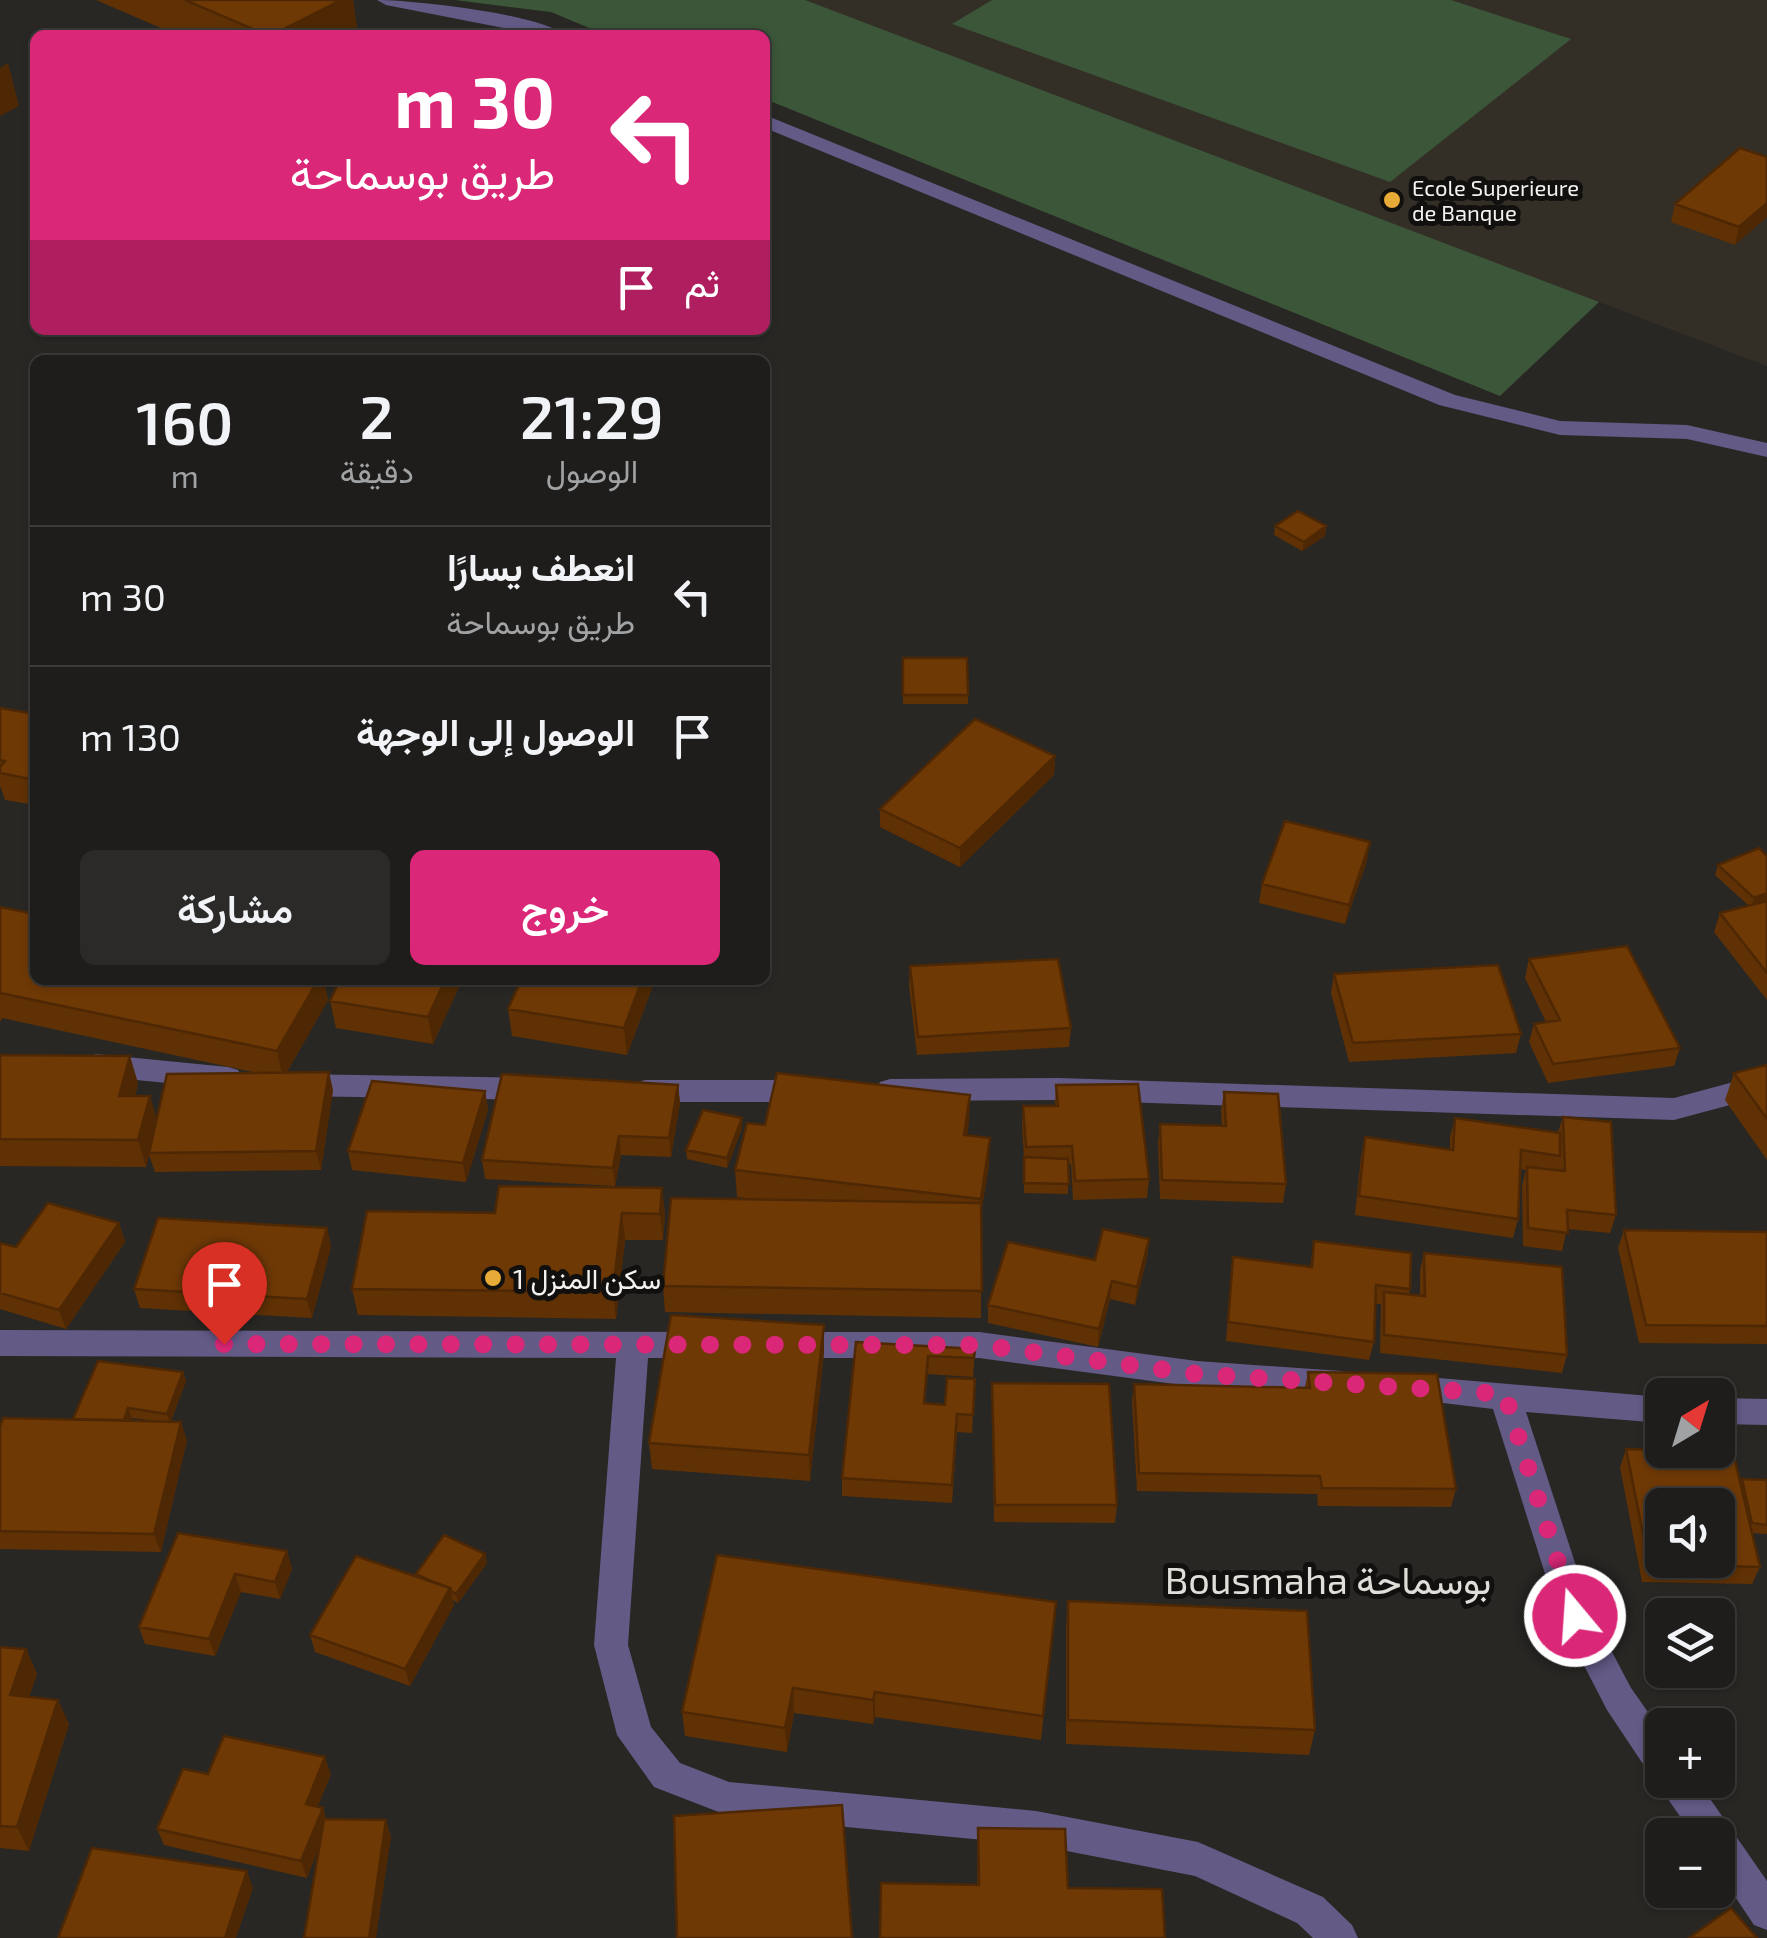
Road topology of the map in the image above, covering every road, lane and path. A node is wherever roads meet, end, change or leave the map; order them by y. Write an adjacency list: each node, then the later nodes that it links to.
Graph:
1 (386, 0): 2 (street)
2 (532, 30)
3 (770, 123): 4 (street)
4 (1767, 450)
5 (74, 1064): 7 (street)
6 (1767, 1084): 8 (street)
7 (574, 1090)
8 (612, 1090)
9 (0, 1343): 10 (street)
10 (634, 1345): 11 (street); 18 (street)
11 (1505, 1394): 12 (street); 15 (street)
12 (1645, 1408)
13 (1735, 1411): 14 (street)
14 (1767, 1412)
15 (1645, 1736)
16 (1735, 1866): 17 (street)
17 (1767, 1912)
18 (1339, 1938)

